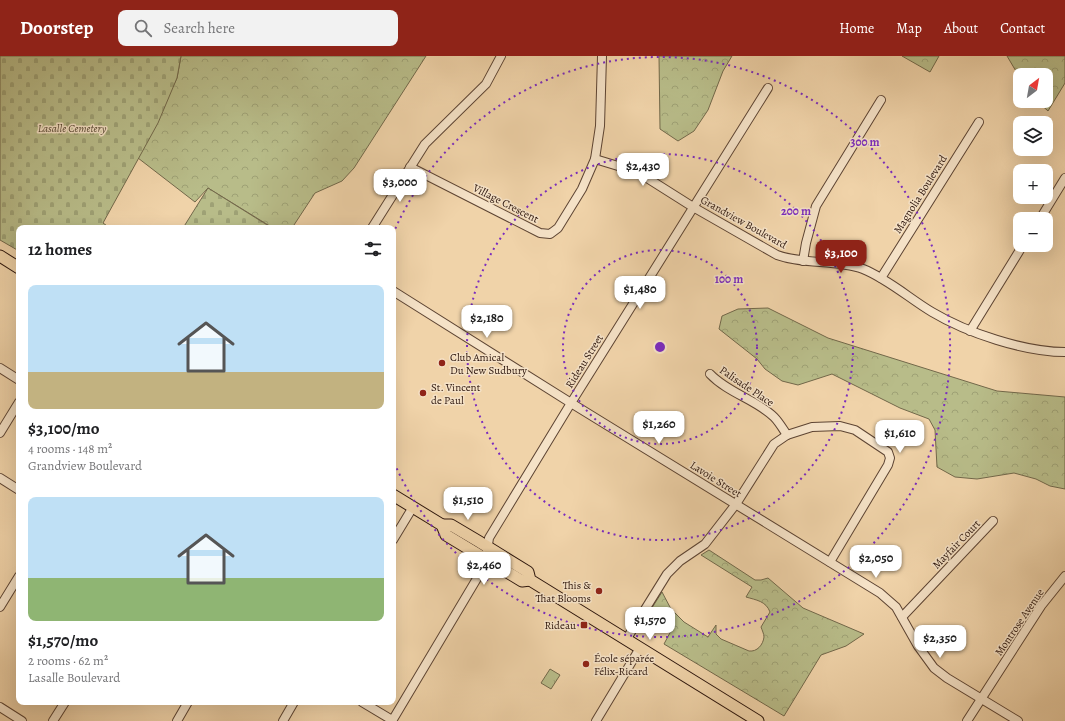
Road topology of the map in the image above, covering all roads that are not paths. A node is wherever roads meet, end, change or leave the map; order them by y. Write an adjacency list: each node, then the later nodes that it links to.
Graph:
1 (501, 56): 7 (street)
2 (602, 56): 6 (street, Village Crescent)
3 (768, 88): 9 (street, Rideau Street)
4 (881, 100): 14 (street)
5 (978, 122): 16 (street, Magnolia Boulevard)
6 (595, 159): 7 (street, Village Crescent); 9 (street, Grandview Boulevard)
7 (410, 167): 11 (street)
8 (1065, 178): 10 (street)
9 (693, 207): 14 (street, Grandview Boulevard); 23 (street, Rideau Street)
10 (1044, 212)
11 (374, 225)
12 (1019, 252): 18 (street)
13 (0, 256): 15 (main road)
14 (804, 261): 16 (street, Grandview Boulevard)
15 (16, 266)
16 (881, 278): 18 (street, Grandview Boulevard)
17 (396, 293): 23 (street, Lavoie Street)
18 (970, 331): 19 (street, Grandview Boulevard)
19 (1065, 352)
20 (0, 368): 22 (street)
21 (710, 374): 26 (street, Palisade Place)
22 (16, 378)
23 (571, 403): 30 (street, Lavoie Street); 35 (street, Rideau Street)
24 (16, 407): 25 (street)
25 (0, 433)
26 (787, 435): 30 (street); 37 (street)
27 (0, 478): 28 (street)
28 (16, 488)
29 (396, 497): 31 (main road)
30 (736, 504): 37 (street, Lavoie Street); 43 (street)
31 (413, 507): 33 (main road); 34 (street)
32 (993, 521): 42 (street, Mayfair Court)
33 (442, 525): 35 (main road); 36 (main road)
34 (396, 535)
35 (487, 546): 36 (street, Rideau Street); 39 (main road)
36 (485, 559): 39 (main road); 55 (street, Rideau Street)
37 (830, 562): 42 (street, Lavoie Street)
38 (1065, 576): 45 (street, Montrose Avenue)
39 (530, 580): 43 (main road)
40 (16, 581): 41 (street)
41 (0, 607)
42 (902, 617): 45 (street, Lavoie Street)
43 (626, 640): 44 (main road)
44 (640, 648): 56 (street); 57 (main road)
45 (981, 699): 58 (street, Montrose Avenue); 59 (street, Lavoie Street)
46 (63, 705): 52 (street)
47 (186, 705): 53 (street)
48 (292, 705): 54 (street)
49 (367, 705): 55 (street)
50 (0, 707): 51 (street)
51 (22, 721)
52 (54, 721)
53 (177, 721)
54 (283, 721)
55 (392, 721)
56 (596, 721)
57 (758, 721)
58 (967, 721)
59 (1018, 721)

